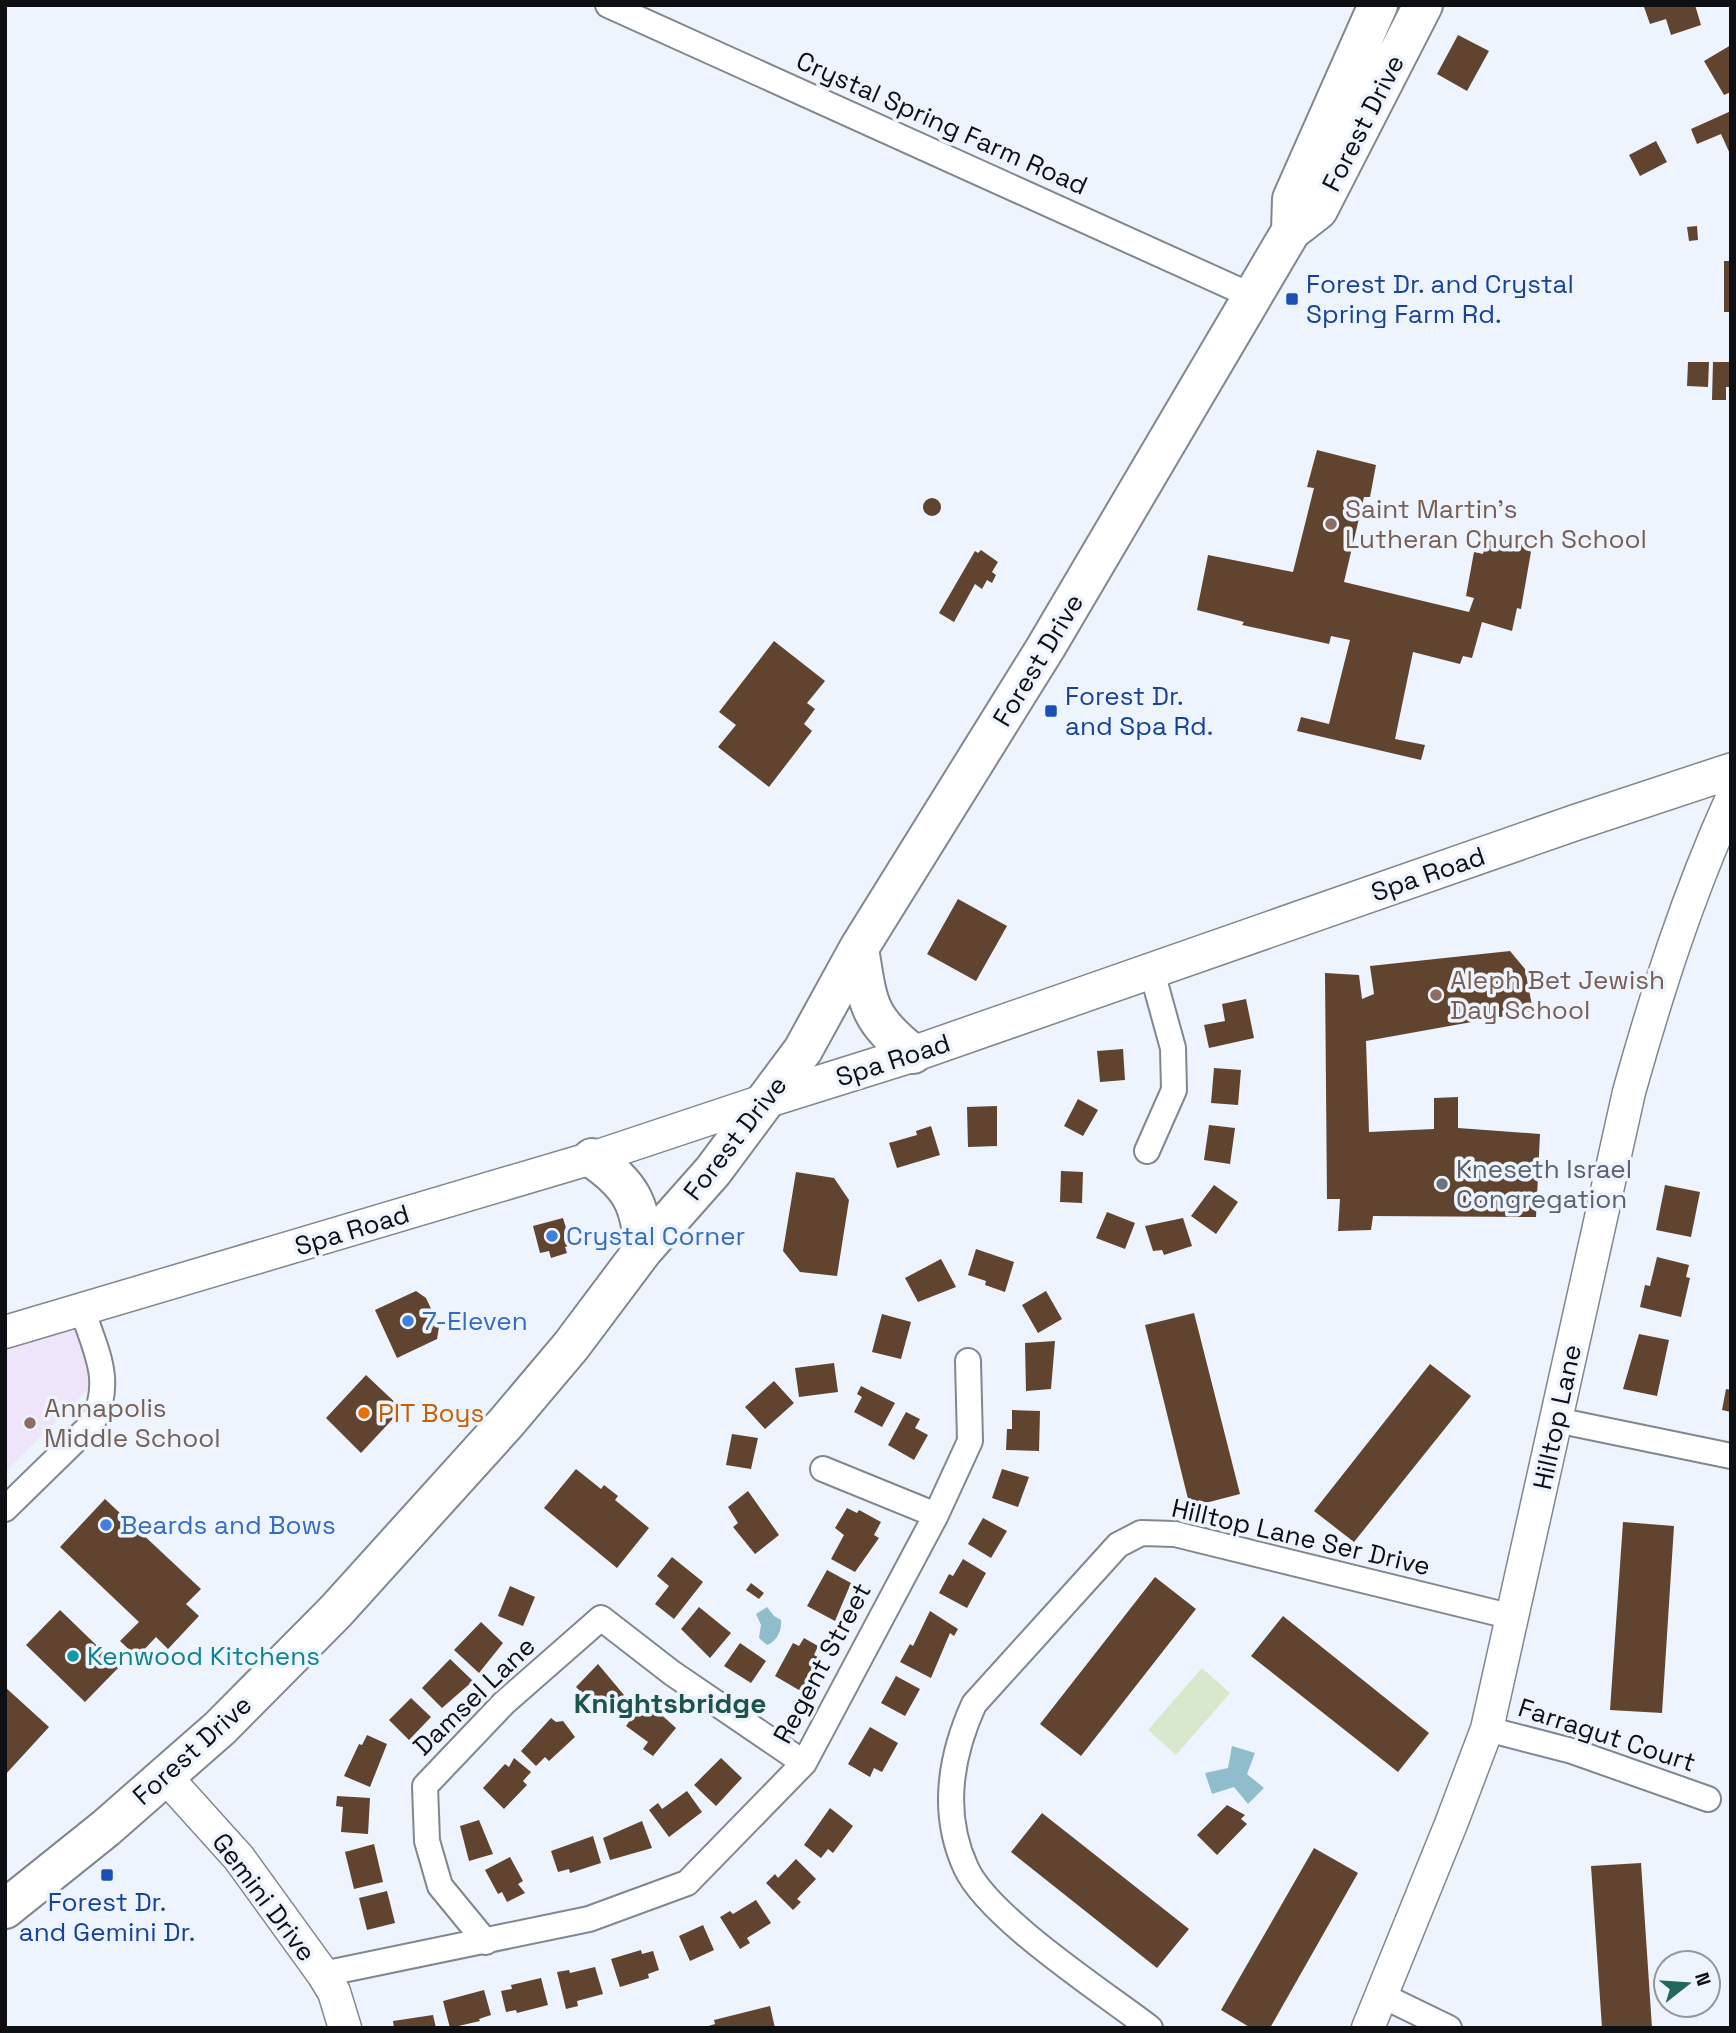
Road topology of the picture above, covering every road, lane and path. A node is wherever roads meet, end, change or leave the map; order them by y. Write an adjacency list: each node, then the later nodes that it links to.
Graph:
1 (608, 5): 5 (street, Crystal Spring Farm Road)
2 (1378, 5): 4 (main road, Forest Drive)
3 (1423, 5): 4 (main road, Forest Drive)
4 (1291, 232): 5 (main road, Forest Drive)
5 (1252, 296): 8 (main road, Forest Drive)
6 (1731, 771): 9 (main road, Spa Road)
7 (1731, 800): 18 (street, Hilltop Lane)
8 (859, 948): 10 (main road); 11 (main road, Forest Drive)
9 (1152, 972): 10 (main road, Spa Road); 12 (street)
10 (914, 1054): 11 (main road, Spa Road)
11 (766, 1100): 13 (street, Spa Road); 14 (main road, Forest Drive)
12 (1147, 1151)
13 (592, 1158): 14 (main road); 15 (street, Spa Road)
14 (643, 1250): 26 (main road, Forest Drive)
15 (82, 1309): 16 (street, Spa Road); 21 (street)
16 (5, 1332)
17 (968, 1361): 22 (street, Regent Street)
18 (1556, 1420): 19 (street); 23 (street, Hilltop Lane)
19 (1731, 1456)
20 (823, 1469): 22 (street)
21 (5, 1509)
22 (936, 1515): 25 (street, Regent Street)
23 (1513, 1617): 24 (street, Hilltop Lane); 33 (street, Hilltop Lane Ser Drive)
24 (1486, 1729): 27 (street, Farragut Court); 31 (street, Hilltop Lane)
25 (804, 1763): 29 (street, Regent Street); 29 (street, Damsel Lane)
26 (165, 1776): 28 (main road, Forest Drive); 30 (street, Gemini Drive)
27 (1708, 1799)
28 (5, 1909)
29 (486, 1942): 30 (street, Regent Street)
30 (323, 1974): 32 (street, Gemini Drive)
31 (1381, 1996): 34 (street, Hilltop Lane); 35 (street)
32 (345, 2028)
33 (1150, 2028)
34 (1368, 2028)
35 (1449, 2028)

